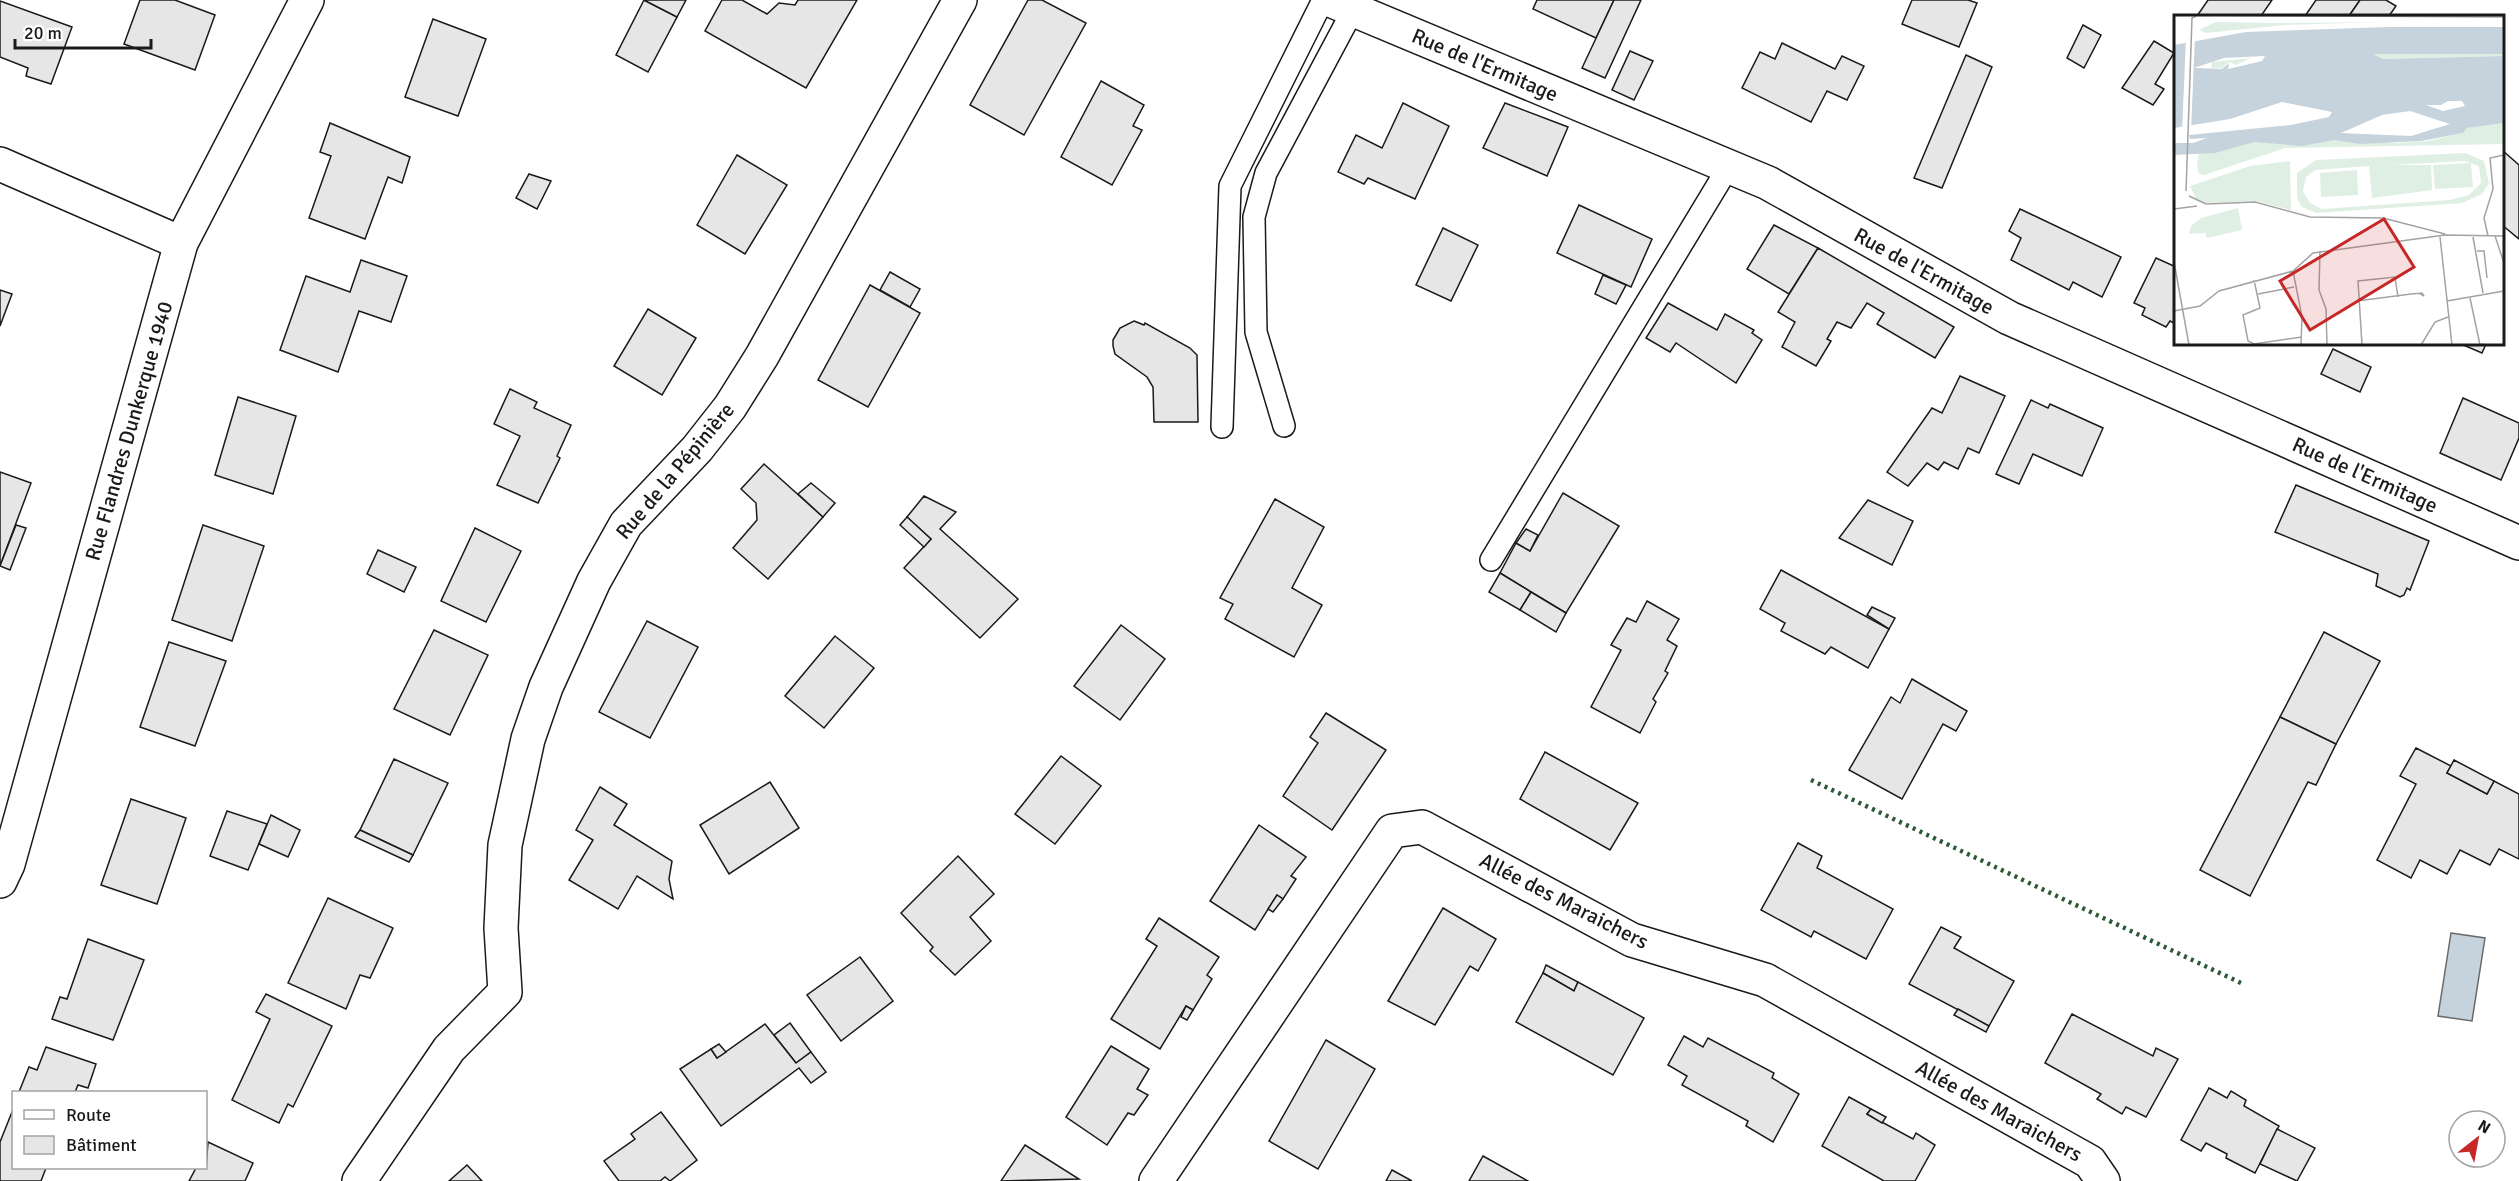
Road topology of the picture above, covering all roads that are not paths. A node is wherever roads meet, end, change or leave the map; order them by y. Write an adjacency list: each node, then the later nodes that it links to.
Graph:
1 (307, 0): 6 (street, Rue Flandres Dunkerque 1940)
2 (960, 0): 12 (street, Rue de la Pépinière)
3 (1335, 3): 5 (street, Rue de l'Ermitage); 7 (lane); 8 (lane)
4 (0, 164): 6 (street)
5 (1729, 166): 9 (street, Rue de l'Ermitage); 10 (lane)
6 (181, 243): 11 (street, Rue Flandres Dunkerque 1940)
7 (1284, 426)
8 (1222, 427)
9 (2519, 543)
10 (1491, 560)
11 (0, 881)
12 (359, 1181)
13 (1156, 1181): 14 (street, Allée des Maraichers)
14 (2103, 1181)

